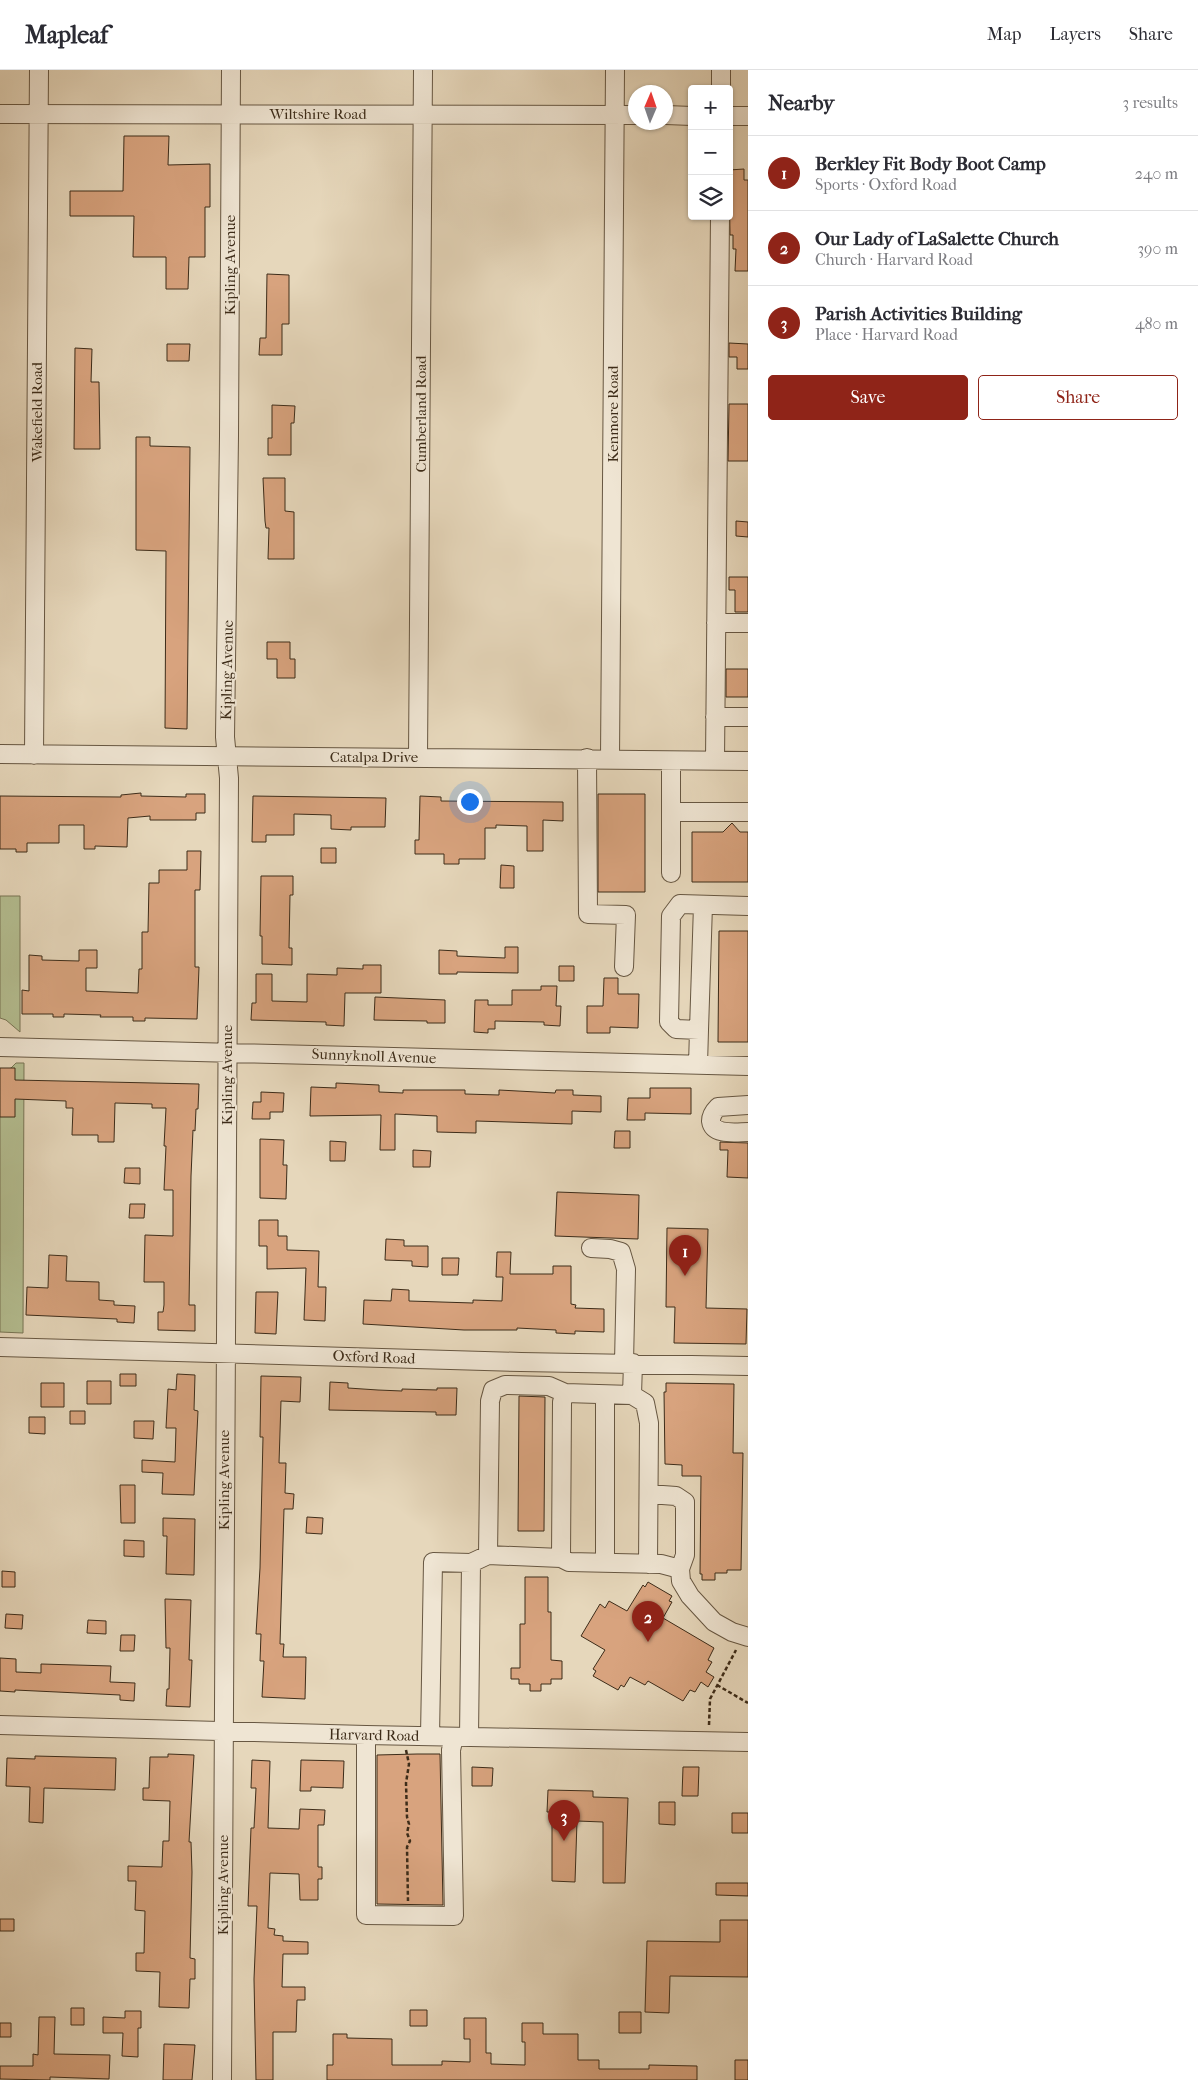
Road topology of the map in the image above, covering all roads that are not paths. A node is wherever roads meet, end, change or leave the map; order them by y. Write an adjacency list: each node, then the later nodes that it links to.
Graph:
1 (39, 70): 10 (street, Wakefield Road)
2 (231, 70): 8 (street, Kipling Avenue)
3 (423, 70): 9 (street, Cumberland Road)
4 (615, 70): 11 (street, Kenmore Road)
5 (721, 70): 6 (street)
6 (721, 85)
7 (0, 114): 10 (street, Wiltshire Road)
8 (230, 114): 9 (street, Wiltshire Road); 10 (street, Wiltshire Road); 24 (street, Kipling Avenue)
9 (423, 114): 11 (street, Wiltshire Road); 25 (street, Cumberland Road)
10 (38, 115): 23 (street, Wakefield Road)
11 (615, 115): 12 (street, Wiltshire Road); 27 (street, Kenmore Road)
12 (628, 115)
13 (673, 116): 14 (street)
14 (688, 116)
15 (733, 116): 16 (street)
16 (748, 116)
17 (720, 220): 18 (street)
18 (716, 623): 19 (street); 20 (street)
19 (748, 623)
20 (715, 717): 21 (street); 29 (street)
21 (748, 717)
22 (0, 754): 23 (street, Catalpa Drive)
23 (34, 755): 24 (street, Catalpa Drive)
24 (227, 756): 25 (street, Catalpa Drive); 39 (street, Kipling Avenue)
25 (418, 757): 26 (street, Catalpa Drive)
26 (587, 758): 27 (street, Catalpa Drive); 36 (street)
27 (610, 758): 28 (street, Catalpa Drive)
28 (671, 761): 29 (street, Catalpa Drive); 31 (street)
29 (715, 761): 30 (street, Catalpa Drive)
30 (748, 761)
31 (671, 812): 32 (street); 33 (street)
32 (748, 812)
33 (671, 873)
34 (702, 905): 35 (street); 37 (street); 37 (street)
35 (748, 906)
36 (624, 966)
37 (698, 1030): 40 (street)
38 (0, 1048): 39 (street, Sunnyknoll Avenue)
39 (227, 1052): 40 (street, Sunnyknoll Avenue); 46 (street, Kipling Avenue)
40 (698, 1065): 41 (street, Sunnyknoll Avenue)
41 (748, 1066)
42 (748, 1105): 43 (street)
43 (748, 1132)
44 (591, 1248): 47 (street)
45 (0, 1347): 46 (street, Oxford Road)
46 (225, 1353): 47 (street, Oxford Road); 61 (street, Kipling Avenue)
47 (628, 1363): 48 (street, Oxford Road); 51 (street)
48 (748, 1366)
49 (566, 1393): 50 (street); 53 (street); 54 (street)
50 (605, 1395): 51 (street); 56 (street)
51 (632, 1395): 52 (street)
52 (649, 1494): 57 (street); 58 (street)
53 (488, 1555): 54 (street); 55 (street)
54 (561, 1558): 56 (street)
55 (471, 1563): 63 (street); 64 (street)
56 (605, 1563): 57 (street)
57 (648, 1564): 58 (street)
58 (680, 1569): 59 (street)
59 (746, 1636)
60 (0, 1724): 61 (street, Harvard Road)
61 (224, 1730): 62 (street, Harvard Road); 66 (street, Kipling Avenue)
62 (366, 1735): 63 (street, Harvard Road); 64 (street)
63 (430, 1736): 64 (street, Harvard Road)
64 (461, 1737): 65 (street, Harvard Road)
65 (748, 1742)
66 (222, 2080)

